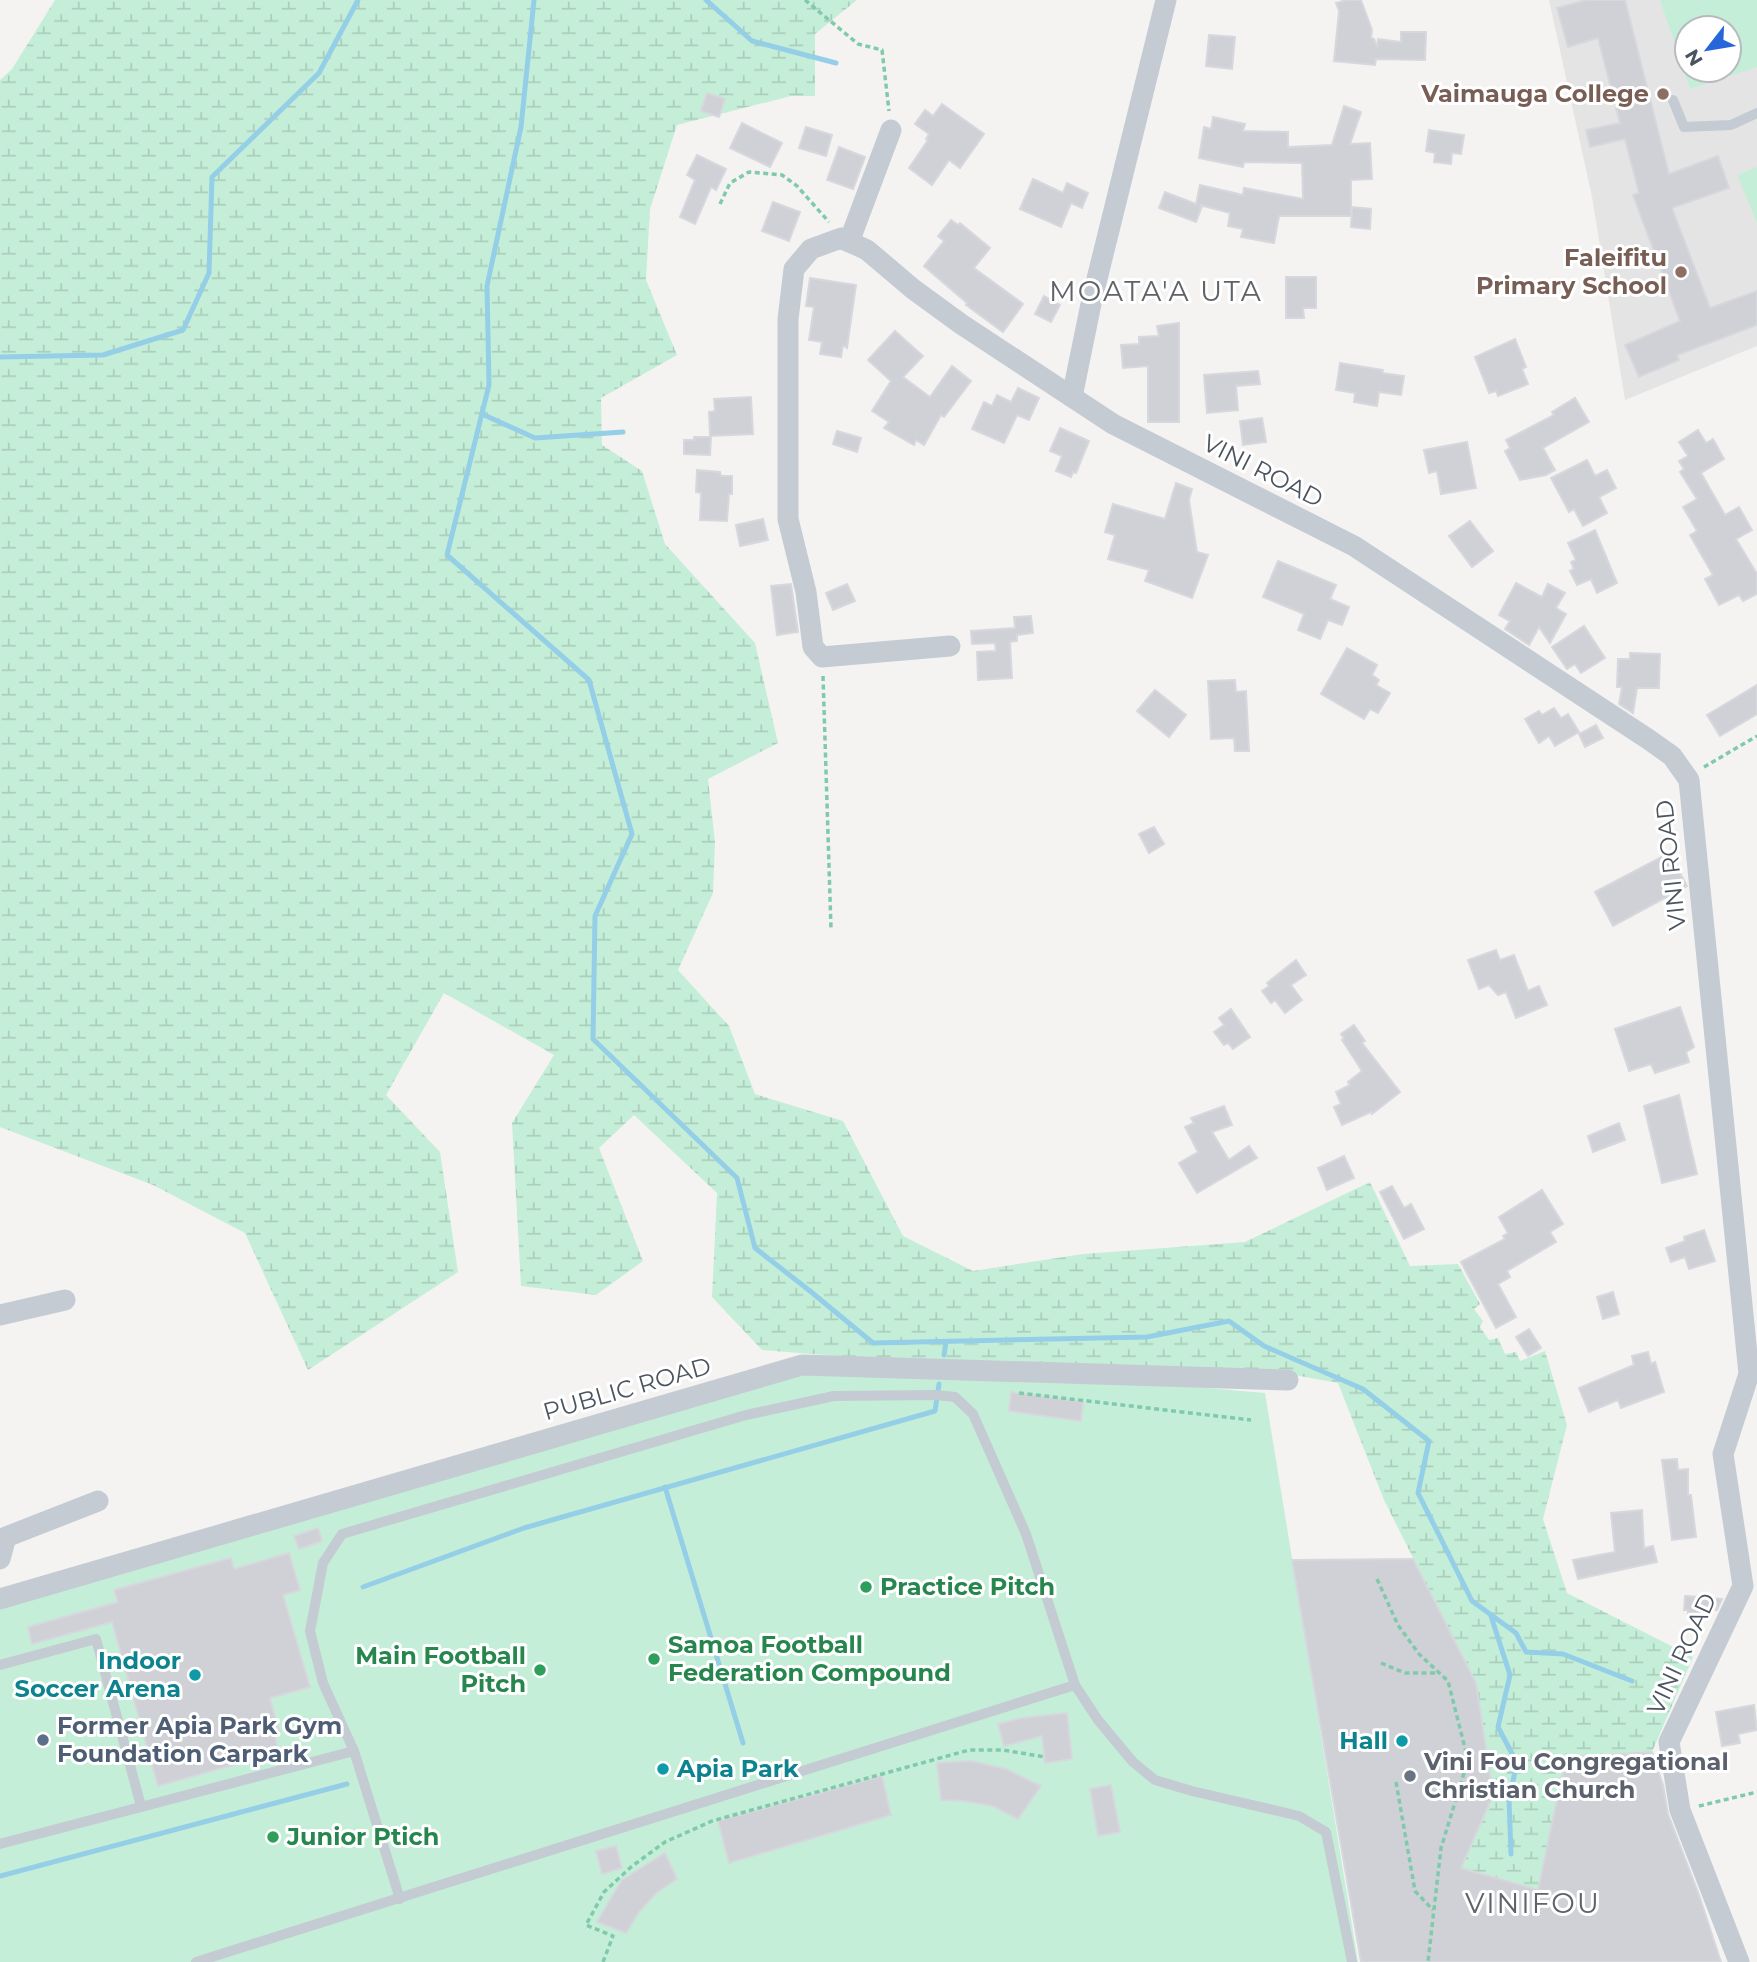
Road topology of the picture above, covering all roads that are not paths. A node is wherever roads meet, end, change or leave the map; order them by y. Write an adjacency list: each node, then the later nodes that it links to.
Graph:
1 (1166, 0): 6 (street)
2 (1673, 100): 3 (lane)
3 (1757, 113)
4 (891, 130): 5 (street)
5 (845, 240): 6 (street, VINI ROAD); 7 (street)
6 (1072, 397): 22 (street, VINI ROAD)
7 (950, 646)
8 (65, 1300): 9 (street)
9 (0, 1315)
10 (1288, 1380): 13 (street, PUBLIC ROAD)
11 (98, 1501): 12 (street)
12 (0, 1559)
13 (0, 1599)
14 (0, 1665): 17 (lane)
15 (1074, 1685): 16 (lane); 19 (lane); 21 (lane)
16 (354, 1751): 17 (lane); 19 (lane)
17 (141, 1805): 18 (lane)
18 (0, 1844)
19 (400, 1899): 20 (lane)
20 (197, 1962)
21 (1353, 1962)
22 (1739, 1962)

